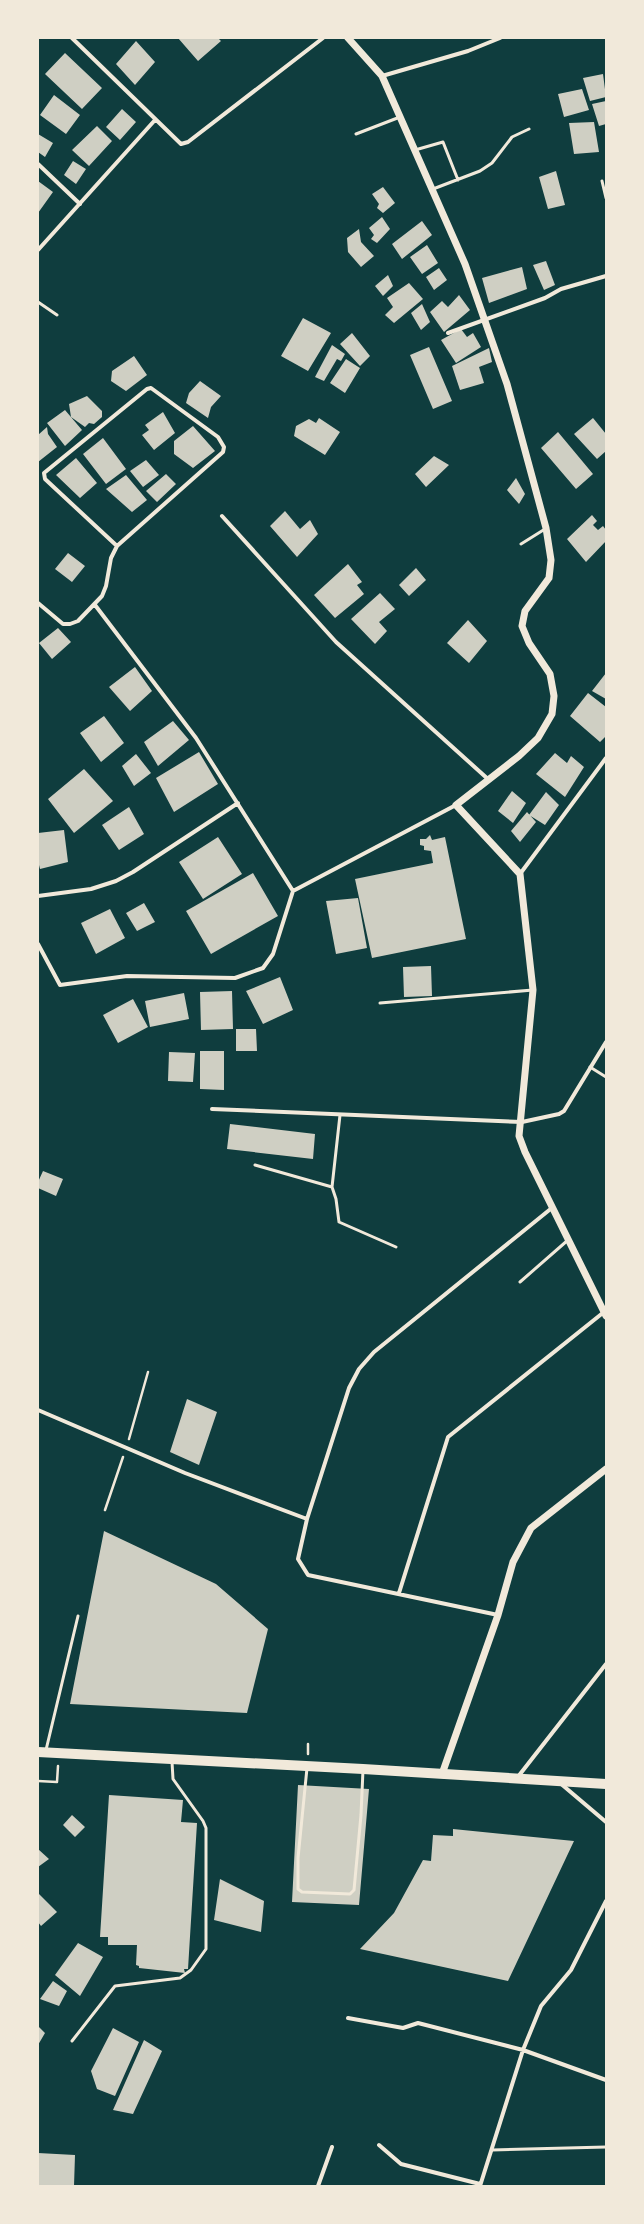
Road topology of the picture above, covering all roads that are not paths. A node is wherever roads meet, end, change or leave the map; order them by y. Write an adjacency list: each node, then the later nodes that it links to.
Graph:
1 (72, 38): 7 (street)
2 (323, 38): 7 (street)
3 (348, 38): 5 (street)
4 (500, 38): 5 (street)
5 (382, 76): 6 (street)
6 (400, 117): 9 (lane); 10 (street)
7 (155, 120): 16 (street)
8 (529, 130): 12 (lane)
9 (356, 134)
10 (415, 150): 12 (lane); 14 (street)
11 (38, 164): 16 (street)
12 (458, 180): 14 (lane)
13 (602, 181): 15 (lane)
14 (432, 190): 21 (street)
15 (606, 198)
16 (80, 204): 17 (street)
17 (38, 250)
18 (606, 276): 21 (street)
19 (38, 302): 20 (lane)
20 (57, 315)
21 (485, 318): 22 (street); 24 (street)
22 (448, 333)
23 (222, 516): 30 (street)
24 (546, 528): 25 (lane); 30 (street)
25 (521, 544)
26 (117, 546): 26 (street); 28 (street)
27 (38, 603): 28 (street)
28 (95, 604): 31 (street)
29 (606, 758): 33 (street)
30 (490, 780): 32 (street)
31 (238, 803): 34 (street); 35 (street)
32 (456, 805): 33 (street); 34 (street)
33 (520, 874): 37 (street)
34 (293, 891): 36 (street)
35 (38, 896)
36 (38, 944)
37 (533, 990): 38 (lane); 44 (street)
38 (380, 1003)
39 (606, 1042): 40 (street)
40 (590, 1067): 41 (lane); 44 (street)
41 (606, 1077)
42 (212, 1109): 43 (street)
43 (340, 1115): 44 (street); 46 (lane)
44 (522, 1122): 47 (street)
45 (255, 1165): 46 (lane)
46 (332, 1187): 49 (lane)
47 (553, 1206): 48 (street); 54 (street)
48 (569, 1239): 50 (lane); 51 (street)
49 (396, 1247)
50 (520, 1282)
51 (605, 1314): 55 (street)
52 (38, 1410): 54 (street)
53 (606, 1469): 57 (street)
54 (307, 1519): 55 (street)
55 (399, 1593): 57 (street)
56 (78, 1616): 59 (lane)
57 (498, 1616): 63 (street)
58 (606, 1664): 64 (street)
59 (42, 1752): 60 (main road)
60 (172, 1759): 61 (main road); 70 (lane)
61 (307, 1766): 62 (main road); 62 (lane)
62 (363, 1769): 63 (main road)
63 (442, 1774): 64 (main road)
64 (516, 1779): 65 (main road)
65 (559, 1782): 66 (main road); 67 (street)
66 (606, 1784)
67 (606, 1822)
68 (606, 1901): 71 (street)
69 (348, 2018): 71 (street)
70 (72, 2041)
71 (523, 2050): 72 (street); 76 (street)
72 (606, 2080)
73 (379, 2145): 77 (street)
74 (332, 2147): 78 (street)
75 (606, 2147): 76 (lane)
76 (492, 2150): 77 (street)
77 (480, 2185)
78 (318, 2186)

